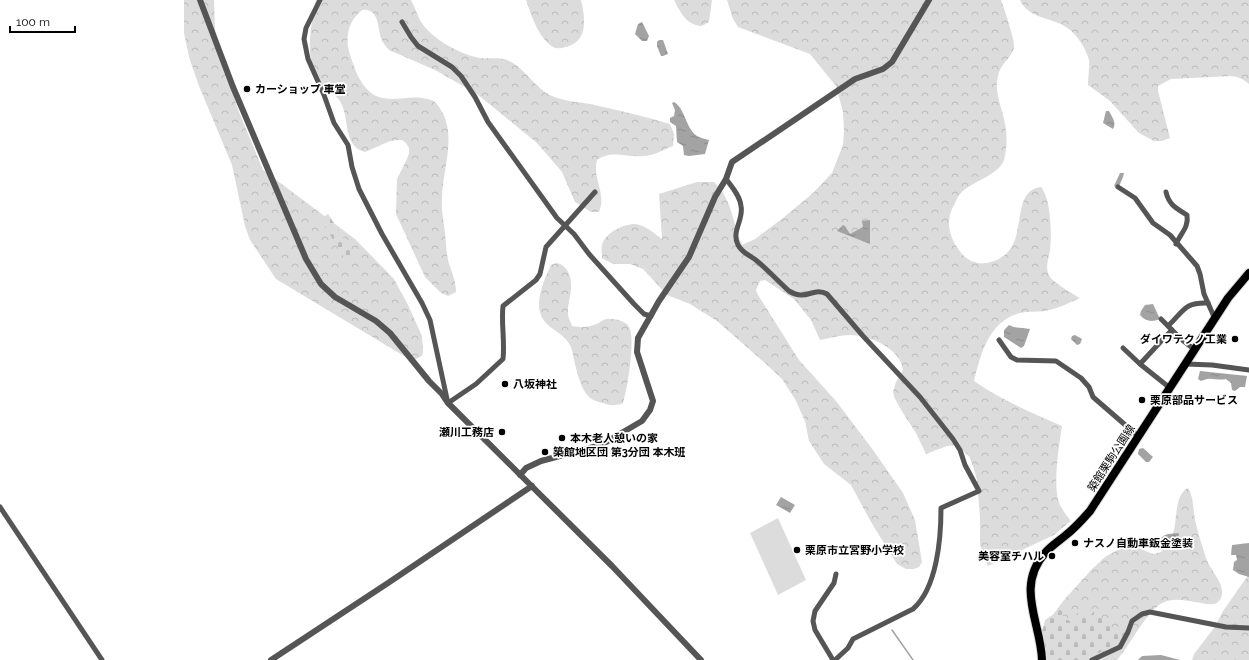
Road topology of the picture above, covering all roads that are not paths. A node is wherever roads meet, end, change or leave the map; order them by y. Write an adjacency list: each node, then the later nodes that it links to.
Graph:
1 (200, 0): 25 (street)
2 (320, 0): 25 (street)
3 (929, 0): 5 (street)
4 (402, 22): 9 (street)
5 (726, 179): 13 (street); 36 (street)
6 (1118, 187): 10 (street)
7 (595, 192): 9 (street)
8 (1166, 192): 10 (street)
9 (564, 225): 13 (street); 25 (street)
10 (1176, 244): 12 (street)
11 (1249, 274): 15 (main road, 築館栗駒公園線)
12 (1208, 303): 15 (street); 16 (street)
13 (651, 316): 27 (street)
14 (1161, 319): 16 (street)
15 (1215, 319): 20 (main road, 築館栗駒公園線)
16 (1168, 326): 17 (street)
17 (1172, 330): 20 (street); 21 (street)
18 (999, 340): 26 (street)
19 (1123, 348): 21 (street)
20 (1195, 350): 22 (main road, 築館栗駒公園線)
21 (1140, 364): 24 (street)
22 (1186, 364): 23 (street); 24 (main road, 築館栗駒公園線)
23 (1249, 370)
24 (1170, 388): 26 (main road, 築館栗駒公園線)
25 (447, 401): 27 (street)
26 (1138, 436): 32 (main road, 築館栗駒公園線)
27 (520, 475): 28 (street)
28 (532, 486): 34 (street); 35 (street)
29 (0, 507): 33 (street)
30 (836, 574): 36 (street)
31 (1249, 628): 37 (street)
32 (1044, 659)
33 (102, 660)
34 (271, 660)
35 (701, 660)
36 (834, 660)
37 (1092, 660)

